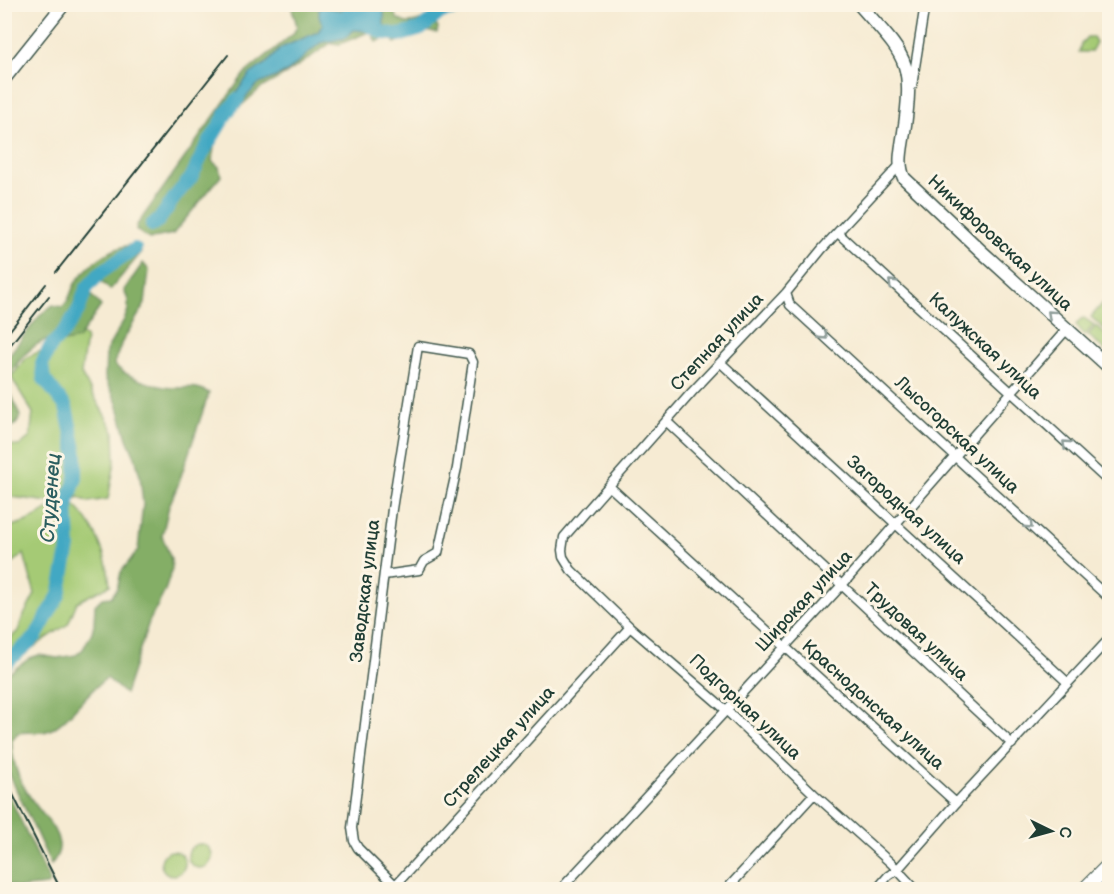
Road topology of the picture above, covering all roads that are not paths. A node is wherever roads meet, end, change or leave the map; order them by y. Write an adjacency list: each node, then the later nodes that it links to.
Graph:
1 (64, 4): 4 (main road)
2 (859, 4): 5 (main road)
3 (925, 4): 5 (street)
4 (4, 79)
5 (908, 104): 6 (main road)
6 (900, 165): 7 (street, Степная улица); 9 (main road, Никифоровская улица, one-way to 6)
7 (838, 233): 8 (street, Степная улица); 12 (street, Калужская улица, one-way to 7)
8 (786, 293): 10 (street, Степная улица); 14 (street, Лысогорская улица, one-way to 14)
9 (1067, 329): 11 (main road, Никифоровская улица); 12 (street, Широкая улица)
10 (722, 363): 13 (street, Степная улица); 17 (street, Загородная улица)
11 (1110, 368)
12 (1012, 393): 14 (street, Широкая улица); 15 (street, Калужская улица, one-way to 12)
13 (666, 421): 16 (street, Степная улица); 20 (street, Трудовая улица)
14 (956, 457): 17 (street, Широкая улица); 21 (street, Лысогорская улица, one-way to 21)
15 (1110, 483)
16 (609, 486): 18 (street, Степная улица); 24 (street, Краснодонская улица)
17 (896, 524): 20 (street, Широкая улица); 25 (street, Загородная улица)
18 (562, 543): 22 (street, Подгорная улица)
19 (384, 574): 19 (street, Заводская улица); 32 (street, Заводская улица)
20 (842, 585): 24 (street, Широкая улица); 27 (street, Трудовая улица)
21 (1110, 599)
22 (630, 627): 26 (street, Подгорная улица); 32 (street, Стрелецкая улица)
23 (1110, 638): 25 (street)
24 (784, 646): 26 (street, Широкая улица); 29 (street, Краснодонская улица)
25 (1067, 682): 27 (street)
26 (726, 710): 28 (street, Подгорная улица); 33 (street, Широкая улица)
27 (1012, 744): 29 (street)
28 (814, 794): 31 (street, Подгорная улица); 34 (street)
29 (956, 803): 31 (street)
30 (1110, 864): 37 (main road)
31 (897, 870): 35 (street); 36 (street, Подгорная улица)
32 (396, 888)
33 (560, 890)
34 (726, 890)
35 (876, 890)
36 (916, 890)
37 (1084, 890)

